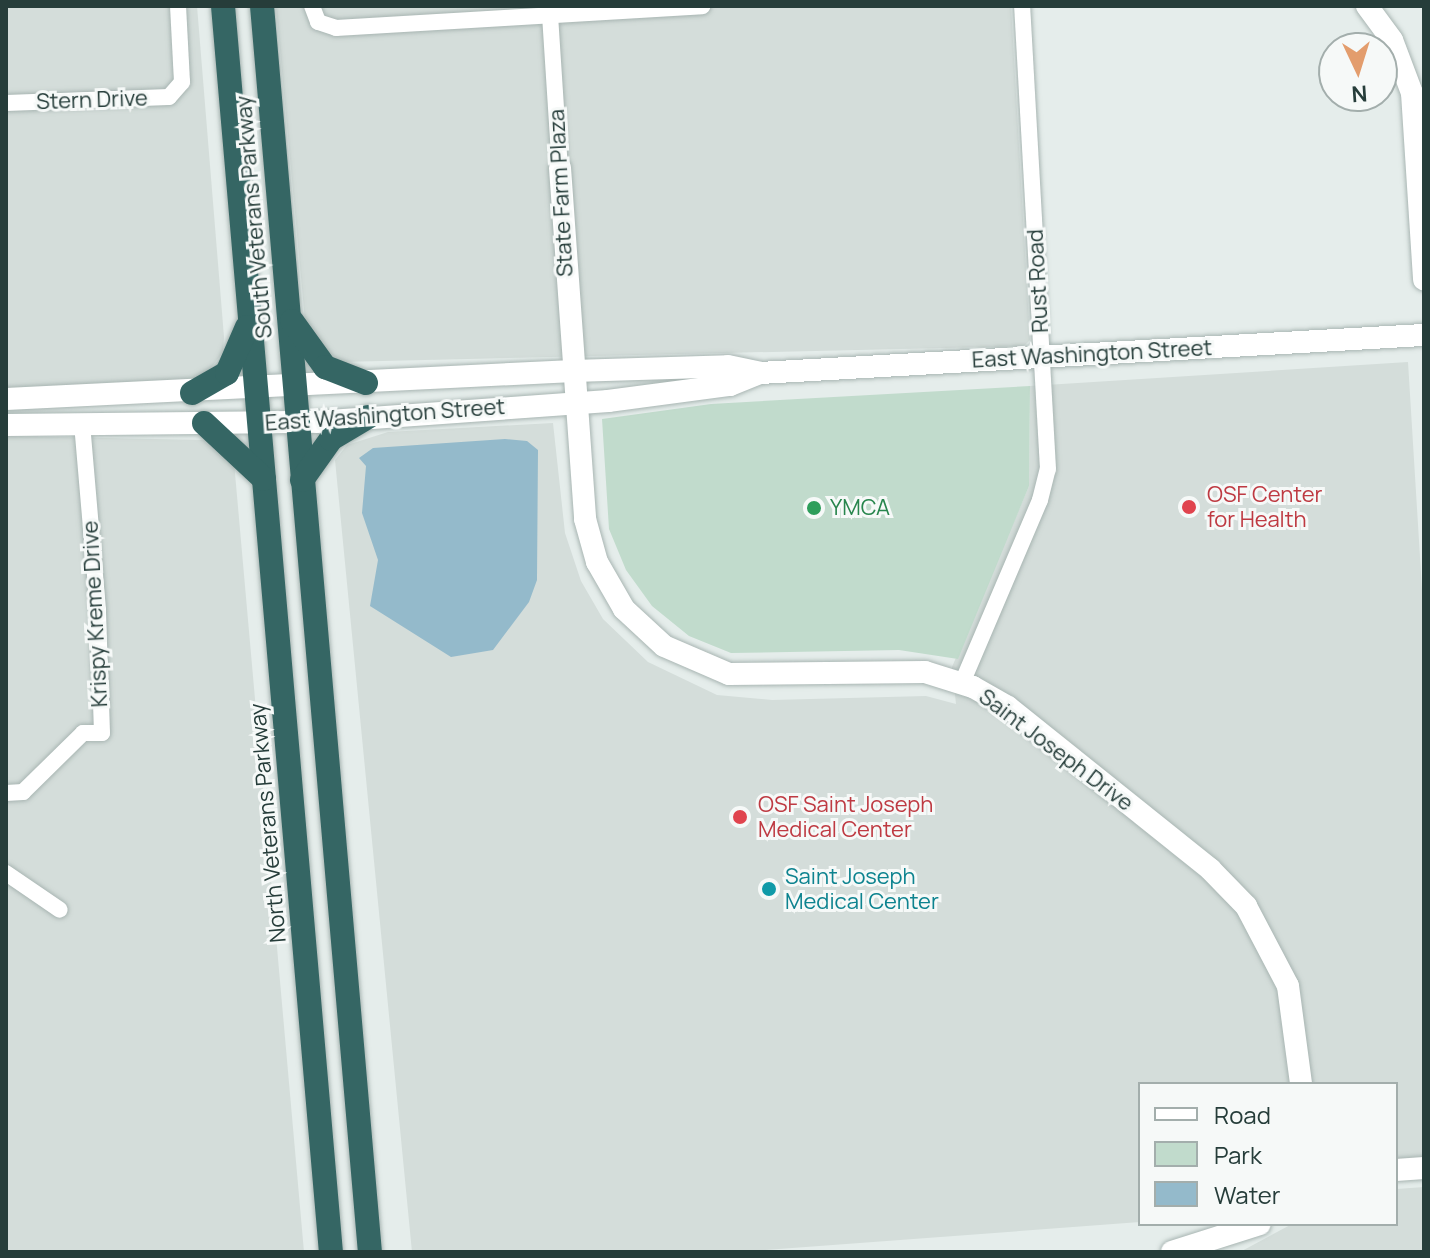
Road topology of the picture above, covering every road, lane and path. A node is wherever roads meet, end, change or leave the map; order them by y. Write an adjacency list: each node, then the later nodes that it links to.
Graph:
1 (178, 6): 9 (street, Stern Drive)
2 (223, 6): 13 (highway, South Veterans Parkway)
3 (262, 6): 12 (highway, South Veterans Parkway)
4 (312, 6): 8 (street)
5 (702, 6): 8 (street)
6 (1022, 6): 15 (street, Rust Road)
7 (1367, 6): 11 (main road)
8 (550, 15): 10 (street, State Farm Plaza)
9 (6, 103)
10 (560, 168): 16 (main road, State Farm Plaza)
11 (1424, 280)
12 (289, 314): 18 (highway); 19 (highway, South Veterans Parkway)
13 (250, 317): 20 (highway, South Veterans Parkway); 21 (highway)
14 (1424, 335): 15 (main road, East Washington Street)
15 (1042, 358): 17 (main road, East Washington Street); 32 (street, Rust Road)
16 (573, 371): 17 (main road, East Washington Street); 18 (main road, East Washington Street); 23 (main road, Saint Joseph Drive)
17 (760, 373): 23 (main road, East Washington Street)
18 (366, 383): 19 (main road, East Washington Street)
19 (294, 388): 20 (main road, East Washington Street); 27 (highway, South Veterans Parkway)
20 (257, 390): 21 (main road, East Washington Street); 26 (highway, North Veterans Parkway)
21 (192, 393): 22 (main road, East Washington Street)
22 (6, 399)
23 (577, 403): 24 (main road, East Washington Street); 32 (main road, Saint Joseph Drive)
24 (368, 417): 27 (main road, East Washington Street); 31 (highway)
25 (204, 423): 26 (main road, East Washington Street); 28 (main road, East Washington Street); 30 (highway)
26 (260, 423): 27 (main road, East Washington Street); 30 (highway, North Veterans Parkway)
27 (297, 423): 31 (highway)
28 (82, 424): 29 (main road, East Washington Street); 33 (street, Krispy Kreme Drive)
29 (6, 425)
30 (264, 479): 40 (highway, North Veterans Parkway)
31 (302, 480): 41 (highway)
32 (962, 683): 36 (main road, Saint Joseph Drive)
33 (6, 793)
34 (6, 873): 35 (street)
35 (60, 910)
36 (1301, 1082)
37 (1424, 1168): 38 (main road)
38 (1398, 1170)
39 (1254, 1226): 42 (main road)
40 (326, 1246)
41 (373, 1247)
42 (1172, 1252)

